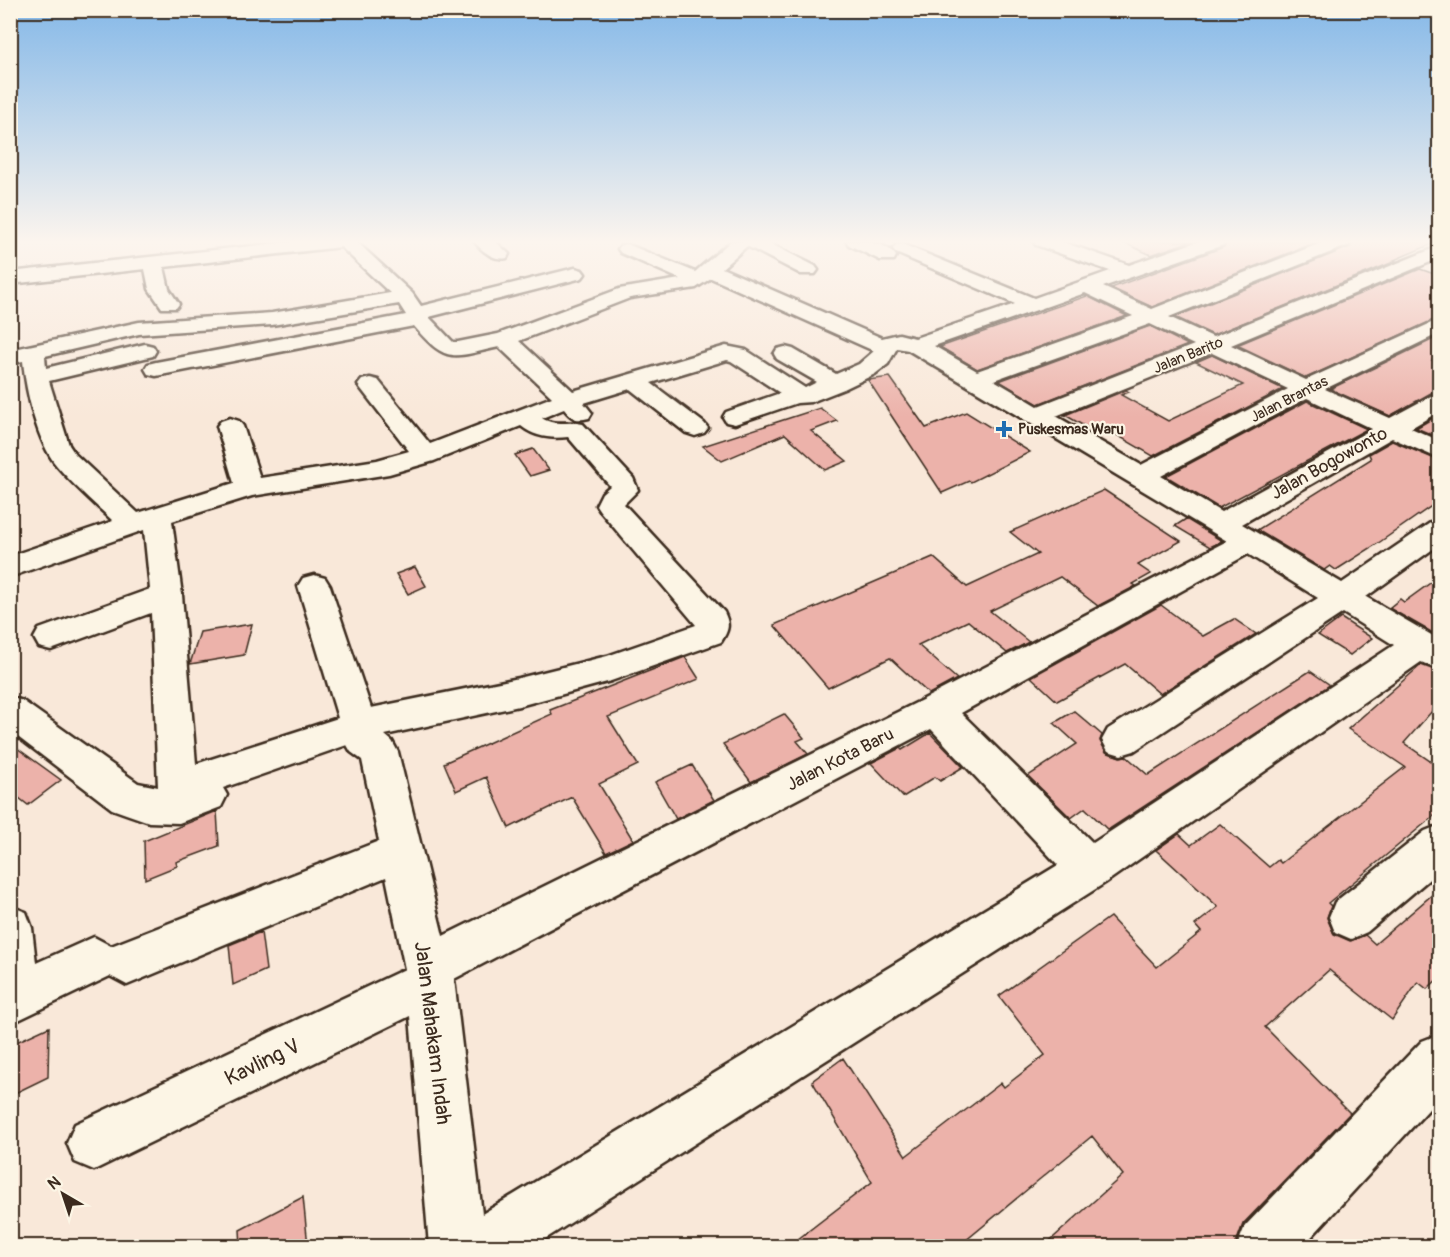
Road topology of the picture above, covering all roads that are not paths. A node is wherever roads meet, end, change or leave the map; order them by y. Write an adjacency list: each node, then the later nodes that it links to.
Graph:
1 (166, 300): 13 (street)
2 (403, 300): 15 (street)
3 (465, 300): 15 (street)
4 (558, 300): 16 (street)
5 (611, 300): 16 (street)
6 (766, 300): 17 (street)
7 (1020, 300): 14 (street)
8 (1050, 300): 14 (street)
9 (1115, 300): 18 (street)
10 (1195, 300): 18 (street)
11 (1322, 300): 21 (street, Jalan Barito)
12 (827, 303): 17 (street)
13 (169, 304)
14 (1034, 305): 23 (street)
15 (413, 310): 20 (street); 24 (street); 26 (street)
16 (577, 312): 20 (street)
17 (806, 315): 22 (street)
18 (1151, 317): 21 (street); 27 (street)
19 (1440, 325): 31 (street, Jalan Brantas)
20 (504, 339): 33 (street)
21 (1213, 345): 31 (street); 36 (street, Jalan Barito)
22 (886, 348): 23 (street); 29 (street)
23 (923, 350): 27 (street)
24 (22, 354): 26 (street)
25 (786, 354): 29 (street)
26 (36, 377): 46 (street)
27 (974, 380): 36 (street)
28 (635, 382): 32 (street); 33 (street); 40 (street)
29 (836, 384): 32 (street)
30 (370, 385): 43 (street)
31 (1308, 388): 41 (street); 44 (street, Jalan Brantas)
32 (796, 395): 37 (street)
33 (569, 400): 35 (street); 39 (street)
34 (1440, 401): 41 (street, Jalan Bogowonto)
35 (524, 416): 43 (street); 57 (street)
36 (1036, 416): 44 (street)
37 (735, 417)
38 (230, 426): 45 (street)
39 (590, 426)
40 (695, 428)
41 (1392, 429): 42 (street); 48 (street, Jalan Bogowonto)
42 (1440, 451)
43 (425, 455): 45 (street)
44 (1141, 476): 48 (street)
45 (248, 488): 46 (street)
46 (145, 520): 49 (street); 51 (street)
47 (1440, 530): 52 (street)
48 (1233, 533): 52 (street); 55 (street, Jalan Kota Baru)
49 (10, 567)
50 (314, 586): 57 (street, Jalan Mahakam Indah)
51 (166, 595): 53 (street); 59 (street)
52 (1341, 599): 54 (street); 58 (street)
53 (51, 638)
54 (1430, 651): 62 (street)
55 (935, 710): 62 (street); 65 (street, Jalan Kota Baru)
56 (10, 711): 59 (street)
57 (365, 737): 59 (street); 61 (street, Jalan Mahakam Indah)
58 (1121, 740)
59 (179, 796)
60 (1440, 844): 63 (street)
61 (402, 851): 65 (street, Jalan Mahakam Indah); 66 (street)
62 (1090, 869): 70 (street)
63 (1351, 917)
64 (10, 928): 66 (street)
65 (430, 975): 68 (street, Kavling V); 69 (street, Jalan Mahakam Indah)
66 (13, 999)
67 (1440, 1059): 71 (street)
68 (93, 1143)
69 (457, 1246)
70 (483, 1246)
71 (1264, 1246)

